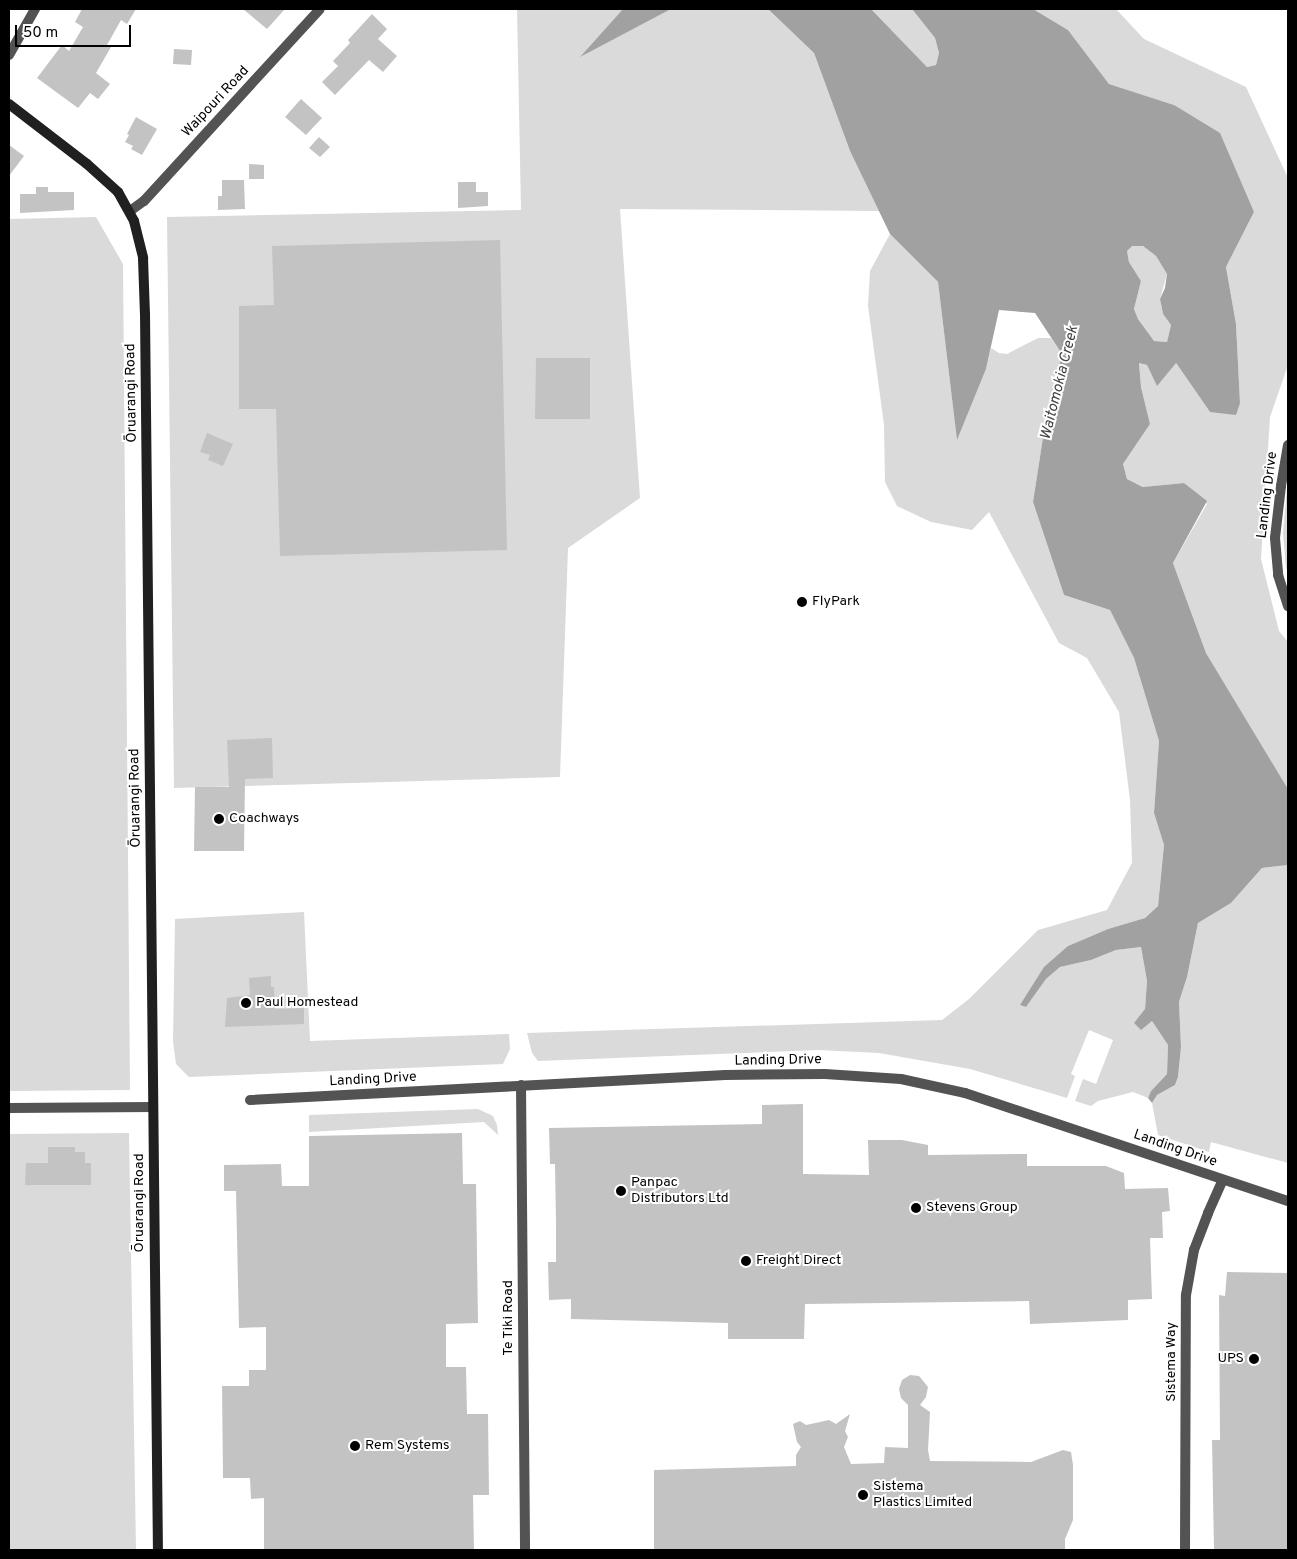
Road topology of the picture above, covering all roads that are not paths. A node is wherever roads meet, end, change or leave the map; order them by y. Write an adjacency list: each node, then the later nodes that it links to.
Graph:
1 (34, 9): 3 (street)
2 (320, 9): 5 (street, Waipouri Road)
3 (9, 55)
4 (9, 104): 5 (street, Ōruarangi Road)
5 (130, 211): 10 (street, Ōruarangi Road)
6 (1288, 445): 7 (street, Landing Drive)
7 (1288, 606)
8 (521, 1085): 9 (street, Landing Drive); 12 (street, Landing Drive); 15 (street, Te Tiki Road)
9 (250, 1100)
10 (153, 1107): 11 (street); 14 (street, Ōruarangi Road)
11 (9, 1108)
12 (1223, 1180): 13 (street, Landing Drive); 16 (street, Sistema Way)
13 (1288, 1201)
14 (158, 1550)
15 (524, 1550)
16 (1186, 1550)

